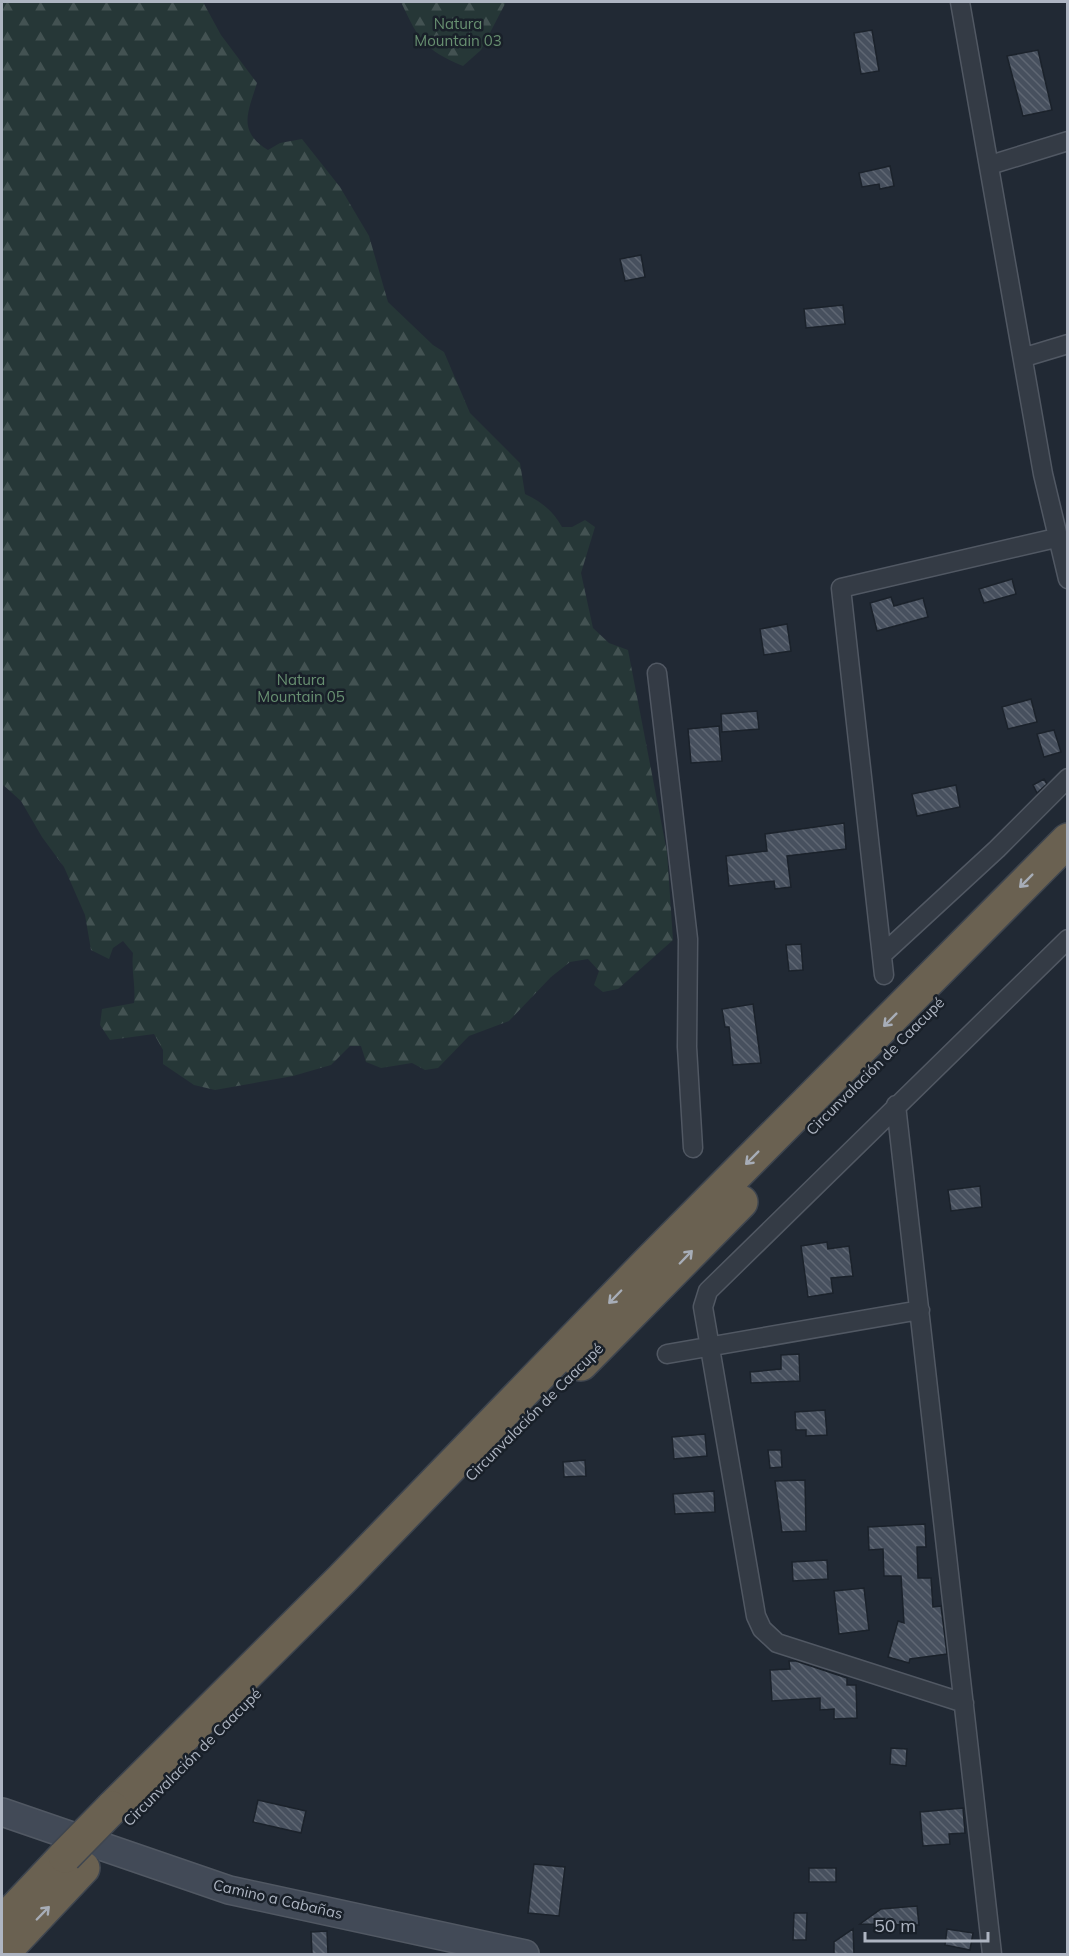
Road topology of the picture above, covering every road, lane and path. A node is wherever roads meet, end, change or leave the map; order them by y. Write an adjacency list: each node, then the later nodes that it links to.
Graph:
1 (960, 2): 3 (street)
2 (1068, 141): 3 (street)
3 (990, 165): 5 (street)
4 (1068, 344): 5 (street)
5 (1024, 357): 6 (street)
6 (1056, 538): 7 (street); 13 (street)
7 (1068, 579)
8 (657, 674): 16 (street)
9 (1068, 778): 13 (street)
10 (1068, 840): 22 (highway, Circunvalación de Caacupé, one-way to 22)
11 (1068, 871): 22 (highway, Circunvalación de Caacupé, one-way to 11)
12 (1068, 939): 15 (street)
13 (883, 954): 14 (street)
14 (884, 975)
15 (896, 1105): 17 (street); 18 (street)
16 (693, 1148)
17 (920, 1310): 18 (street); 20 (street)
18 (712, 1346): 19 (street); 20 (street)
19 (667, 1354)
20 (964, 1703): 27 (street)
21 (2, 1812): 26 (street, Camino a Cabañas)
22 (120, 1814): 23 (highway, Circunvalación de Caacupé, bridge)
23 (74, 1862): 24 (highway, Circunvalación de Caacupé); 25 (highway, Circunvalación de Caacupé, one-way to 23)
24 (2, 1923)
25 (2, 1954)
26 (525, 1954)
27 (992, 1954)

